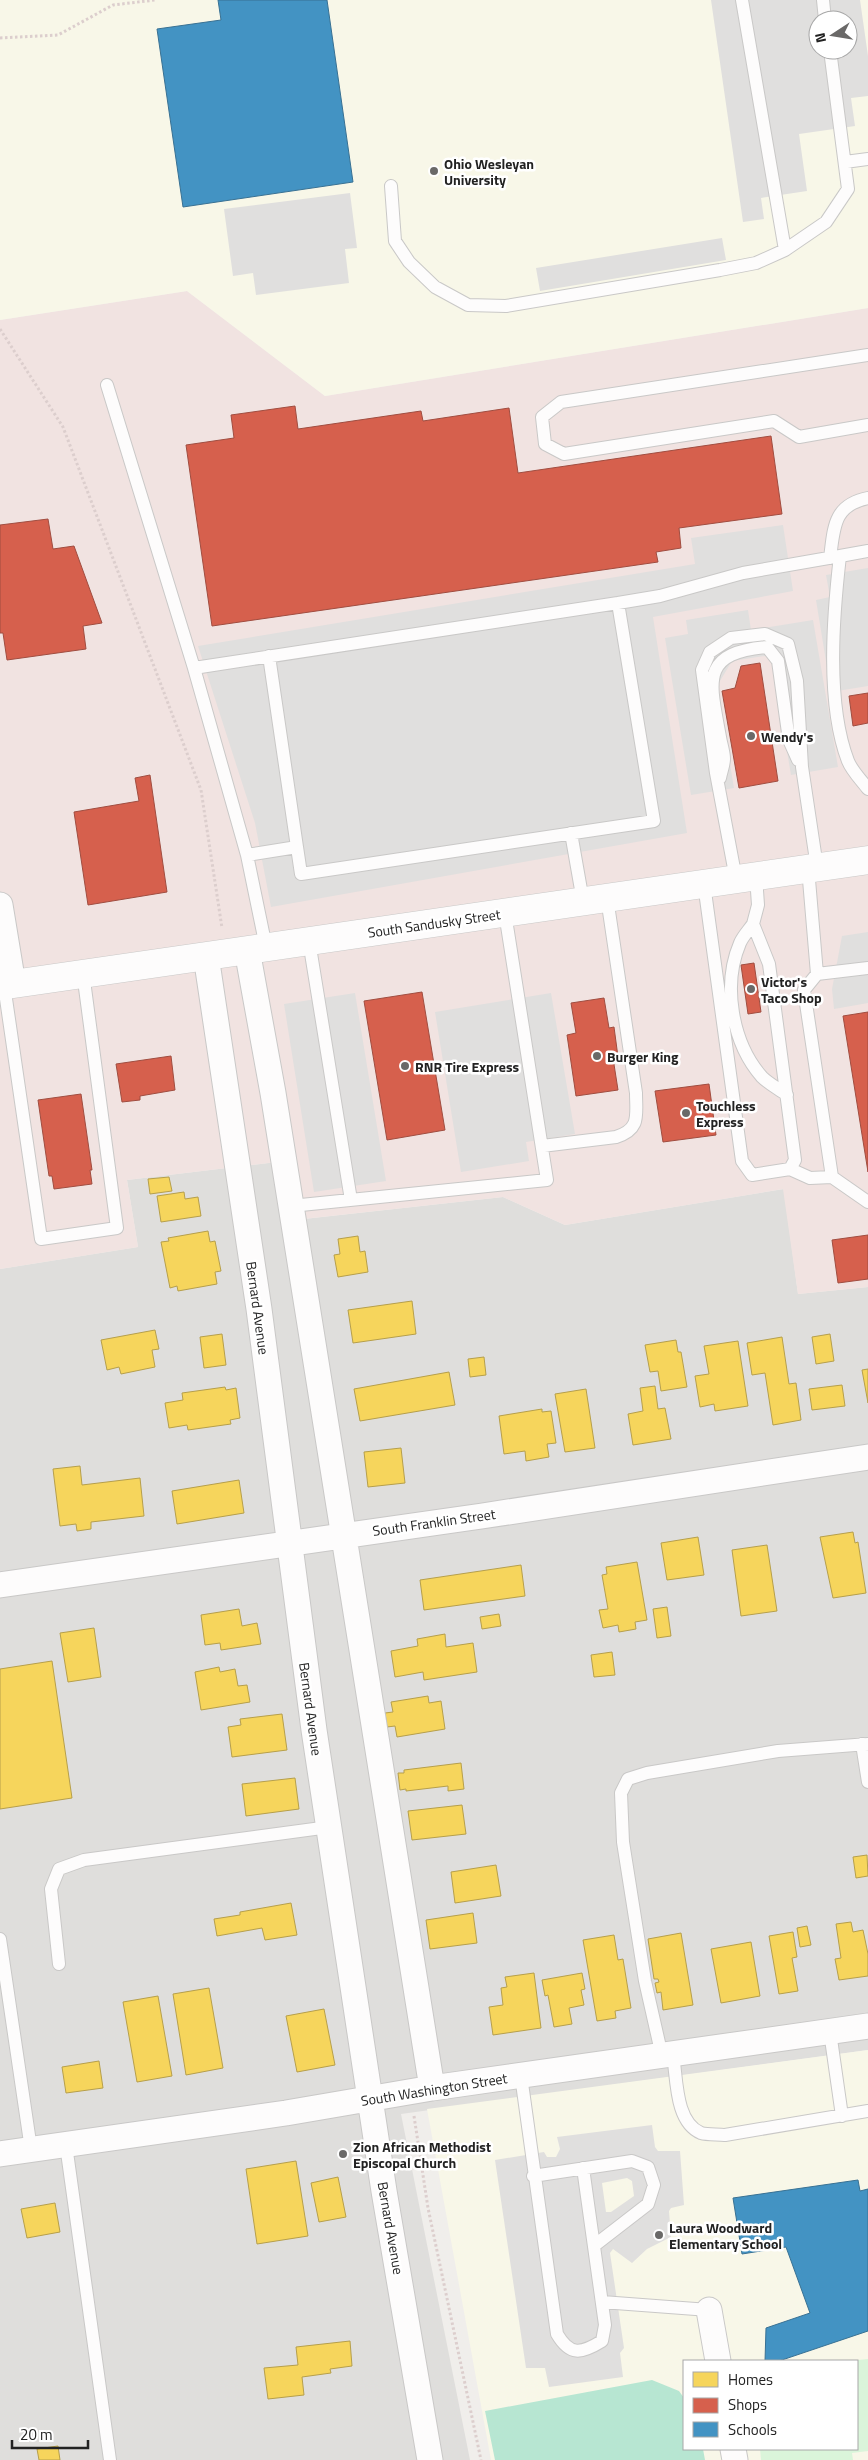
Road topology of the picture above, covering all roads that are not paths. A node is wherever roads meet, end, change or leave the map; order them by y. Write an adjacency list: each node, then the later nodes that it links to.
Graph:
1 (742, 0): 6 (lane)
2 (831, 60): 4 (lane)
3 (868, 159): 4 (lane)
4 (845, 162): 6 (lane)
5 (391, 186): 6 (lane)
6 (785, 250)
7 (868, 355): 9 (lane)
8 (107, 385): 15 (lane)
9 (868, 425)
10 (868, 498): 12 (lane)
11 (868, 551): 12 (lane)
12 (835, 557): 13 (lane); 18 (lane)
13 (618, 604): 14 (lane); 19 (lane)
14 (269, 656): 15 (lane); 20 (lane)
15 (194, 668): 21 (lane)
16 (802, 767): 17 (lane); 17 (lane); 23 (lane)
17 (718, 783): 24 (lane)
18 (868, 789)
19 (572, 833): 20 (lane); 26 (lane)
20 (297, 847): 21 (lane)
21 (247, 855): 31 (lane)
22 (868, 860): 23 (street, South Sandusky Street)
23 (813, 868): 24 (street, South Sandusky Street); 35 (lane)
24 (746, 878): 25 (street, South Sandusky Street); 29 (lane)
25 (704, 884): 26 (street, South Sandusky Street); 39 (lane)
26 (595, 900): 28 (street, South Sandusky Street); 38 (lane)
27 (0, 905): 36 (street)
28 (505, 912): 30 (street, South Sandusky Street); 38 (lane)
29 (754, 924): 37 (lane); 37 (lane)
30 (309, 941): 31 (street, South Sandusky Street); 41 (lane)
31 (257, 949): 32 (street, South Sandusky Street); 43 (street)
32 (206, 956): 34 (street, South Sandusky Street); 46 (street, Bernard Avenue)
33 (868, 968): 35 (lane)
34 (83, 973): 36 (street, South Sandusky Street); 36 (lane)
35 (817, 974): 40 (lane)
36 (6, 985)
37 (787, 1095): 39 (lane)
38 (542, 1146): 41 (lane)
39 (790, 1169): 40 (lane)
40 (832, 1177): 42 (lane)
41 (351, 1200): 43 (lane)
42 (868, 1202)
43 (291, 1206): 45 (street)
44 (868, 1457): 45 (street, South Franklin Street)
45 (344, 1535): 46 (street, South Franklin Street); 57 (street)
46 (288, 1542): 47 (street, South Franklin Street); 50 (street, Bernard Avenue)
47 (0, 1585)
48 (865, 1744): 49 (lane); 55 (lane)
49 (868, 1782)
50 (328, 1827): 52 (lane); 58 (street, Bernard Avenue)
51 (0, 1939): 62 (lane)
52 (59, 1964)
53 (868, 2026): 54 (street, South Washington Street)
54 (830, 2032): 55 (street, South Washington Street); 60 (lane)
55 (668, 2056): 56 (street, South Washington Street); 60 (lane)
56 (521, 2076): 57 (street, South Washington Street); 65 (lane)
57 (432, 2088): 58 (street, South Washington Street)
58 (371, 2098): 61 (street, South Washington Street); 71 (street, Bernard Avenue)
59 (868, 2111): 60 (lane)
60 (842, 2116)
61 (66, 2145): 62 (street, South Washington Street); 70 (lane)
62 (31, 2149): 63 (street, South Washington Street)
63 (0, 2154)
64 (583, 2168): 65 (lane); 66 (lane); 66 (lane)
65 (534, 2176): 67 (lane)
66 (595, 2245): 67 (lane)
67 (602, 2302): 68 (lane)
68 (709, 2310): 69 (street)
69 (718, 2360)
70 (110, 2460)
71 (430, 2460)

